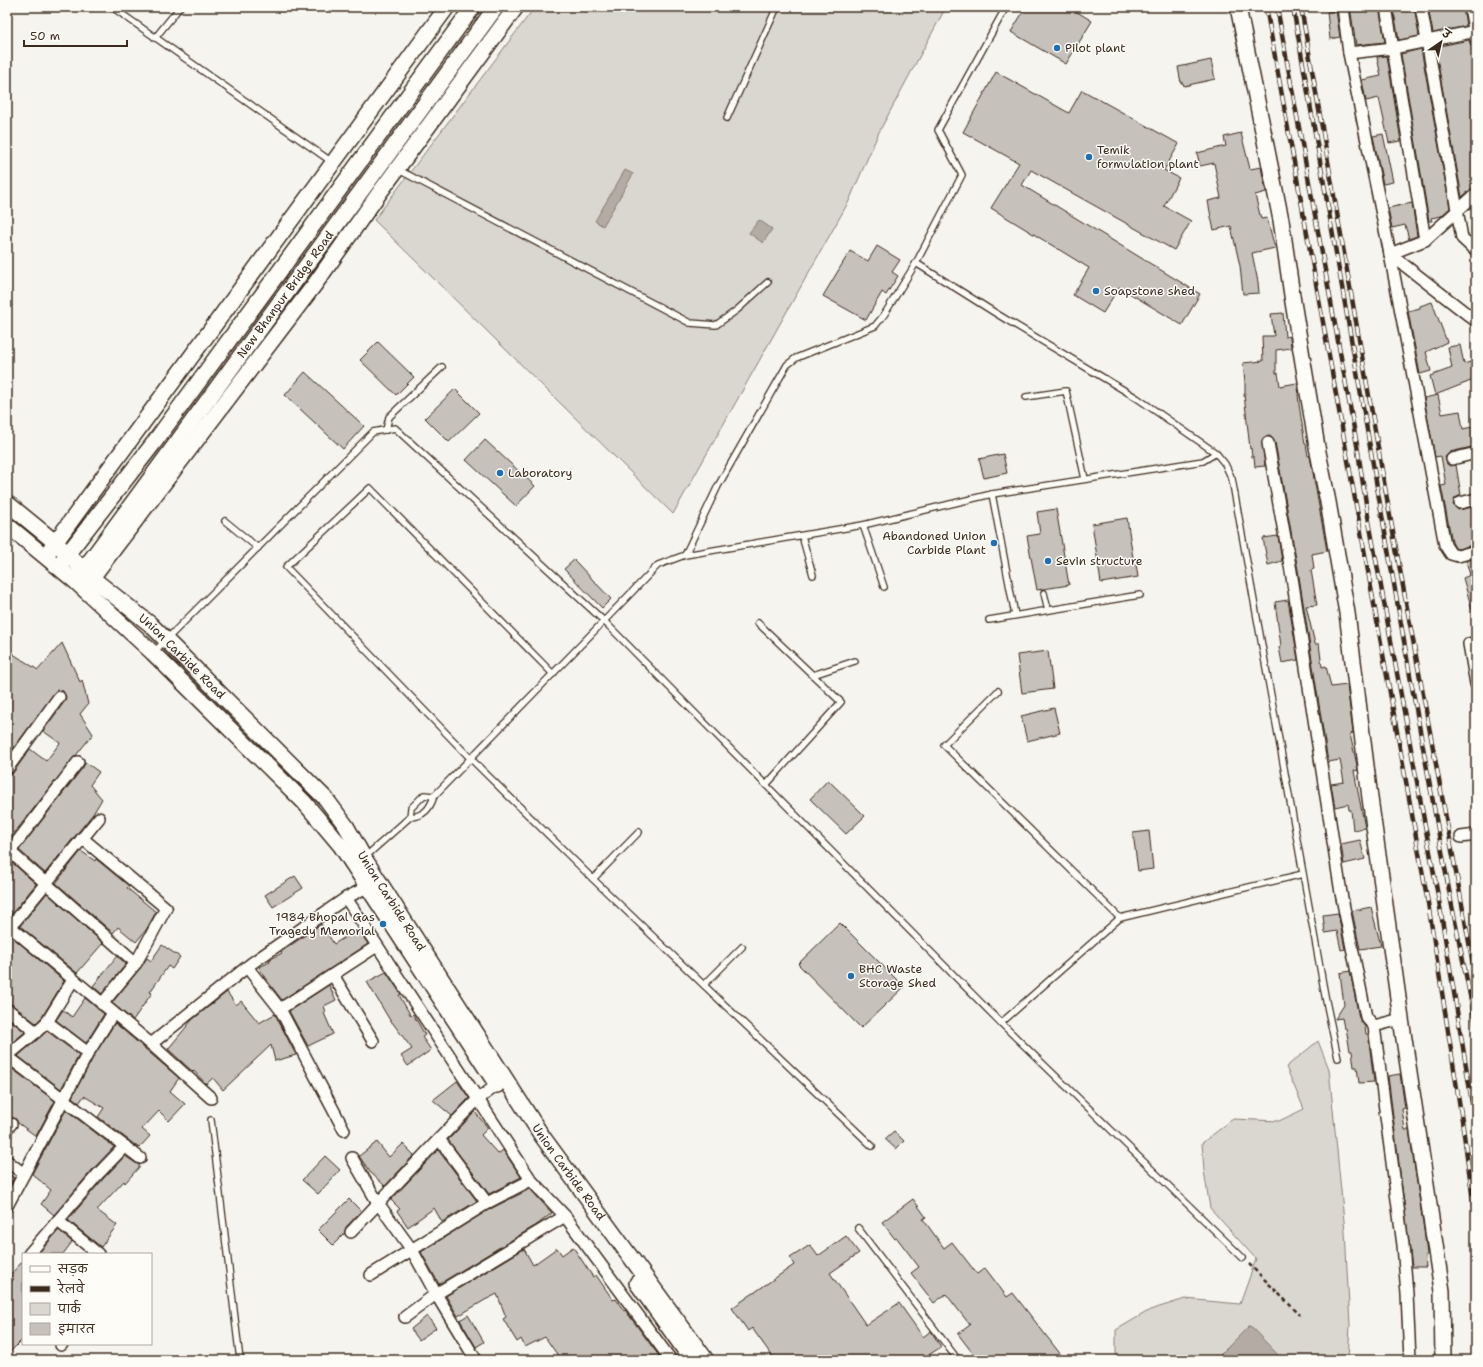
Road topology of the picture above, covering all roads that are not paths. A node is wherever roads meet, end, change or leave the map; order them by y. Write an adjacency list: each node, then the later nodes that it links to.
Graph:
1 (112, 7): 15 (lane)
2 (180, 7): 15 (lane)
3 (447, 7): 20 (street)
4 (473, 7): 49 (street, New Bhanpur Bridge Road)
5 (496, 7): 54 (street, New Bhanpur Bridge Road)
6 (516, 7): 21 (street)
7 (777, 7): 19 (lane)
8 (1006, 7): 27 (lane)
9 (1238, 7): 103 (street)
10 (1343, 7): 18 (street)
11 (1386, 7): 17 (street)
12 (1421, 7): 16 (street)
13 (1470, 7): 14 (street)
14 (1475, 34): 16 (street)
15 (155, 38): 20 (lane)
16 (1427, 42): 17 (street); 23 (street)
17 (1393, 48): 18 (street); 24 (street)
18 (1349, 53): 26 (street)
19 (727, 118)
20 (334, 163): 46 (street)
21 (397, 168): 28 (lane); 54 (street)
22 (1476, 194): 23 (street)
23 (1457, 211): 24 (street); 25 (street)
24 (1425, 240): 26 (street)
25 (1475, 248)
26 (1390, 254): 29 (street); 48 (street)
27 (916, 263): 34 (lane); 50 (lane)
28 (768, 282)
29 (1476, 321)
30 (442, 367): 32 (lane)
31 (1026, 397): 37 (lane)
32 (386, 430): 47 (lane); 61 (lane)
33 (1268, 443): 106 (street)
34 (1216, 453): 37 (lane); 85 (lane)
35 (1476, 453): 36 (street)
36 (1452, 459)
37 (1086, 479): 38 (lane)
38 (992, 494): 44 (lane); 59 (lane)
39 (1476, 500): 41 (street)
40 (7, 503): 46 (street, Union Carbide Road)
41 (1460, 503)
42 (225, 521): 47 (lane)
43 (7, 525): 51 (street, Union Carbide Road)
44 (863, 525): 45 (lane); 55 (lane)
45 (802, 536): 50 (lane); 53 (lane)
46 (56, 543): 49 (street, Union Carbide Road); 51 (street)
47 (258, 548): 63 (lane)
48 (1476, 551)
49 (68, 554): 52 (street, New Bhanpur Bridge Road); 54 (street, Union Carbide Road)
50 (685, 555): 61 (lane)
51 (45, 556): 52 (street, Union Carbide Road)
52 (57, 567): 54 (street, Union Carbide Road)
53 (813, 575)
54 (84, 579): 63 (street, Union Carbide Road); 65 (street, Union Carbide Road)
55 (884, 587)
56 (1044, 593): 58 (lane)
57 (1140, 595): 58 (lane)
58 (1048, 610): 59 (lane)
59 (1015, 615): 60 (lane)
60 (989, 620)
61 (604, 621): 67 (lane); 75 (lane)
62 (758, 623): 68 (lane)
63 (167, 640): 65 (lane); 84 (street, Union Carbide Road)
64 (1476, 642): 69 (street)
65 (153, 653): 84 (street, Union Carbide Road)
66 (855, 661): 68 (lane)
67 (553, 674): 72 (lane); 72 (lane)
68 (813, 675): 75 (lane)
69 (1476, 684)
70 (998, 691): 90 (lane)
71 (59, 697): 74 (street)
72 (471, 759): 76 (lane); 86 (lane)
73 (78, 762): 83 (street)
74 (7, 768)
75 (766, 785): 105 (lane)
76 (434, 796): 77 (lane); 77 (lane)
77 (410, 817): 84 (lane)
78 (99, 818): 82 (street)
79 (639, 832): 86 (lane)
80 (1476, 835): 81 (street)
81 (1461, 837)
82 (82, 838): 87 (street); 94 (street)
83 (8, 850): 87 (street)
84 (359, 862): 88 (street, Union Carbide Road); 145 (street, Union Carbide Road)
85 (1303, 874): 90 (lane); 112 (lane)
86 (593, 879): 98 (lane)
87 (45, 883): 91 (street); 94 (street)
88 (367, 887): 89 (street); 113 (street, Union Carbide Road)
89 (346, 898): 92 (street); 95 (street)
90 (1120, 918): 105 (lane)
91 (8, 927): 97 (street)
92 (377, 946): 96 (street); 116 (street)
93 (742, 947): 98 (lane)
94 (136, 963): 99 (street)
95 (247, 967): 101 (street); 109 (street)
96 (333, 975): 101 (street); 108 (street)
97 (73, 980): 99 (street); 104 (street)
98 (704, 985): 121 (lane)
99 (102, 1004): 102 (street)
100 (7, 1009): 107 (street)
101 (280, 1009): 118 (street)
102 (113, 1013): 109 (street); 110 (street)
103 (1401, 1019): 106 (street); 148 (street)
104 (47, 1022): 107 (street); 110 (street)
105 (1001, 1024): 137 (lane)
106 (1374, 1026): 147 (street)
107 (36, 1032): 111 (street)
108 (373, 1041)
109 (151, 1044): 114 (street)
110 (88, 1054): 115 (street)
111 (7, 1056): 115 (street)
112 (1338, 1058)
113 (497, 1085): 116 (street); 144 (street, Union Carbide Road)
114 (211, 1098)
115 (64, 1099): 120 (street); 125 (street)
116 (477, 1100): 119 (street); 126 (street)
117 (211, 1120): 141 (lane)
118 (344, 1130)
119 (438, 1139): 127 (street); 128 (street)
120 (125, 1146): 122 (street); 131 (street)
121 (872, 1146)
122 (140, 1158)
123 (352, 1158): 127 (street)
124 (7, 1161): 125 (street)
125 (24, 1174): 129 (street)
126 (530, 1180): 128 (street); 130 (street)
127 (378, 1203): 133 (street); 134 (street)
128 (487, 1203): 134 (street)
129 (7, 1206)
130 (564, 1216): 139 (street); 143 (street)
131 (58, 1221): 135 (street); 136 (street)
132 (858, 1228): 146 (lane)
133 (351, 1232)
134 (412, 1250): 138 (street); 139 (street)
135 (30, 1253)
136 (97, 1253)
137 (1243, 1258)
138 (371, 1275)
139 (436, 1294): 140 (street); 142 (street)
140 (405, 1317)
141 (240, 1360)
142 (476, 1360)
143 (672, 1360)
144 (692, 1360)
145 (706, 1360)
146 (958, 1360)
147 (1410, 1360)
148 (1443, 1360)

